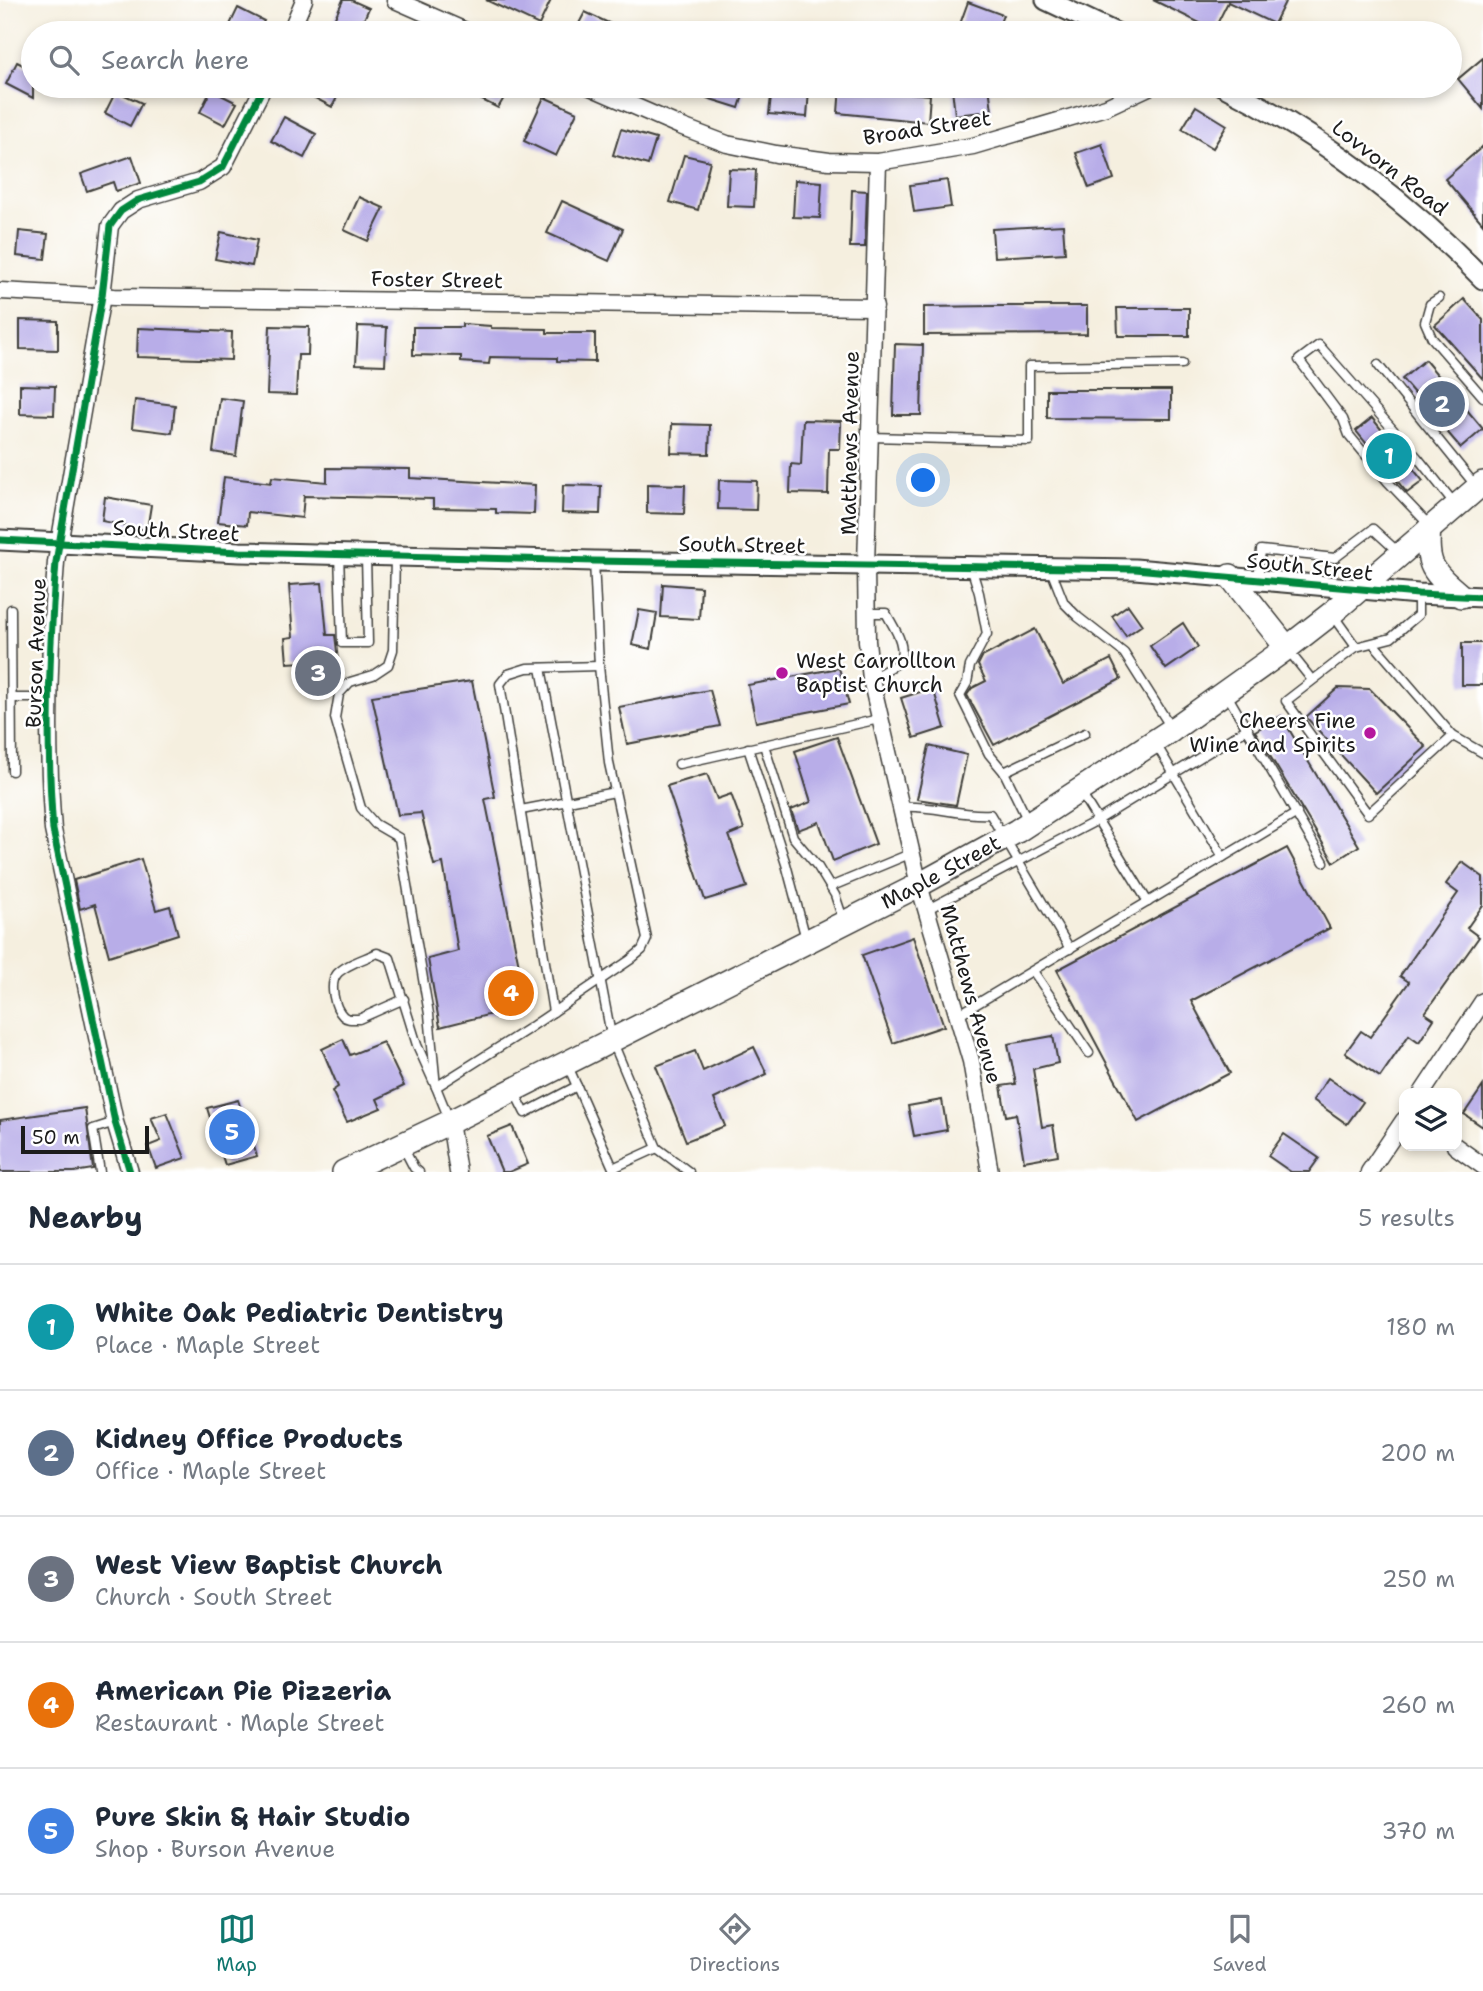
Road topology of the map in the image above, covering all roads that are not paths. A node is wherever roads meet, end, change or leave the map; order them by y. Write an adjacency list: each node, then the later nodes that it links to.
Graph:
1 (304, 0): 4 (street)
2 (395, 0): 5 (street)
3 (1046, 0): 6 (street)
4 (295, 21)
5 (443, 21)
6 (1091, 21)
7 (258, 98): 14 (street, Burson Avenue)
8 (616, 98): 11 (street, Broad Street)
9 (1125, 98): 11 (street, Broad Street)
10 (1248, 98): 12 (street, Lovvorn Road)
11 (878, 162): 16 (street, Matthews Avenue)
12 (1483, 279)
13 (0, 291): 14 (street, Foster Street)
14 (102, 296): 16 (street, Foster Street); 25 (street, Burson Avenue)
15 (1439, 298): 19 (lane)
16 (875, 307): 20 (street, Matthews Avenue)
17 (1182, 364): 20 (lane)
18 (1378, 365): 21 (lane)
19 (1483, 397)
20 (870, 437): 31 (street, Matthews Avenue)
21 (1480, 485): 22 (main road, Maple Street)
22 (1456, 506): 23 (main road, Maple Street); 23 (lane)
23 (1430, 528): 28 (main road, Maple Street); 38 (main road)
24 (0, 540): 25 (street, South Street)
25 (60, 542): 26 (street, South Street); 51 (street, Burson Avenue)
26 (339, 554): 27 (street, South Street); 27 (lane)
27 (366, 554): 29 (street, South Street)
28 (1400, 554): 35 (lane); 36 (main road, Maple Street)
29 (396, 555): 30 (street, South Street); 93 (lane)
30 (594, 561): 31 (street, South Street); 45 (lane)
31 (866, 565): 32 (street, South Street); 40 (street, Matthews Avenue)
32 (971, 567): 33 (street, South Street); 62 (lane)
33 (1050, 567): 34 (street, South Street); 55 (lane)
34 (1230, 576): 35 (street, South Street); 44 (main road)
35 (1258, 580): 36 (street, South Street)
36 (1359, 590): 37 (street, South Street); 41 (main road, Maple Street)
37 (1418, 594): 38 (street, South Street); 42 (lane)
38 (1472, 596)
39 (11, 609): 50 (lane)
40 (866, 613): 47 (street, Matthews Avenue); 47 (lane)
41 (1332, 614): 43 (lane); 44 (main road, Maple Street)
42 (1373, 643): 43 (lane); 56 (lane)
43 (1356, 647): 48 (lane)
44 (1287, 648): 48 (lane); 49 (main road, Maple Street)
45 (599, 666): 46 (lane); 65 (lane)
46 (541, 668): 66 (lane); 68 (lane)
47 (870, 679): 52 (street, Matthews Avenue)
48 (1312, 680): 56 (lane)
49 (1226, 693): 53 (lane); 55 (main road, Maple Street)
50 (12, 698): 51 (lane); 61 (lane)
51 (51, 698): 97 (street, Burson Avenue)
52 (879, 719): 57 (lane); 67 (street, Matthews Avenue)
53 (1248, 728): 63 (lane); 69 (lane)
54 (1085, 733): 62 (lane)
55 (1163, 735): 63 (lane); 64 (main road, Maple Street)
56 (1453, 736): 59 (lane)
57 (764, 745): 58 (lane); 78 (lane)
58 (748, 748): 60 (lane); 82 (lane)
59 (1483, 753)
60 (679, 764)
61 (12, 771)
62 (1004, 772): 71 (lane)
63 (1173, 774): 70 (lane); 74 (lane)
64 (1079, 791): 70 (lane); 71 (main road, Maple Street)
65 (615, 792): 66 (lane); 85 (lane)
66 (566, 802): 68 (lane); 85 (lane)
67 (902, 807): 72 (lane); 73 (street, Matthews Avenue)
68 (521, 810): 88 (lane)
69 (1297, 813): 74 (lane); 75 (lane)
70 (1098, 820): 76 (lane); 79 (lane)
71 (1029, 823): 72 (main road, Maple Street)
72 (1006, 838): 76 (lane); 77 (main road, Maple Street)
73 (912, 853): 77 (street, Matthews Avenue); 78 (lane)
74 (1223, 857): 79 (lane)
75 (1324, 862)
76 (1020, 863): 80 (lane); 83 (lane)
77 (919, 885): 80 (street, Matthews Avenue); 81 (main road, Maple Street)
78 (830, 887): 81 (lane)
79 (1148, 902): 83 (lane)
80 (926, 910): 89 (street, Matthews Avenue)
81 (844, 923): 82 (main road, Maple Street)
82 (807, 942): 90 (main road, Maple Street)
83 (1070, 949): 84 (lane)
84 (1033, 971): 89 (lane); 91 (lane)
85 (600, 981): 88 (lane); 90 (lane)
86 (404, 999): 86 (lane); 93 (lane)
87 (1483, 1001): 95 (street)
88 (553, 1012): 93 (lane)
89 (958, 1016): 110 (street, Matthews Avenue)
90 (612, 1040): 92 (main road, Maple Street); 101 (lane)
91 (1088, 1053)
92 (566, 1063): 94 (lane); 96 (main road, Maple Street)
93 (436, 1087): 98 (lane)
94 (577, 1087): 96 (lane); 101 (lane)
95 (1425, 1088)
96 (513, 1090): 98 (main road, Maple Street)
97 (115, 1122): 104 (lane); 105 (street, Burson Avenue)
98 (450, 1122): 100 (main road, Maple Street); 108 (street)
99 (1399, 1127): 111 (street)
100 (402, 1144): 106 (main road, Maple Street); 107 (lane)
101 (657, 1148): 109 (lane)
102 (1462, 1151): 103 (street)
103 (1483, 1166)
104 (100, 1172)
105 (130, 1172)
106 (344, 1172)
107 (419, 1172)
108 (458, 1172)
109 (689, 1172)
110 (990, 1172)
111 (1369, 1172)

